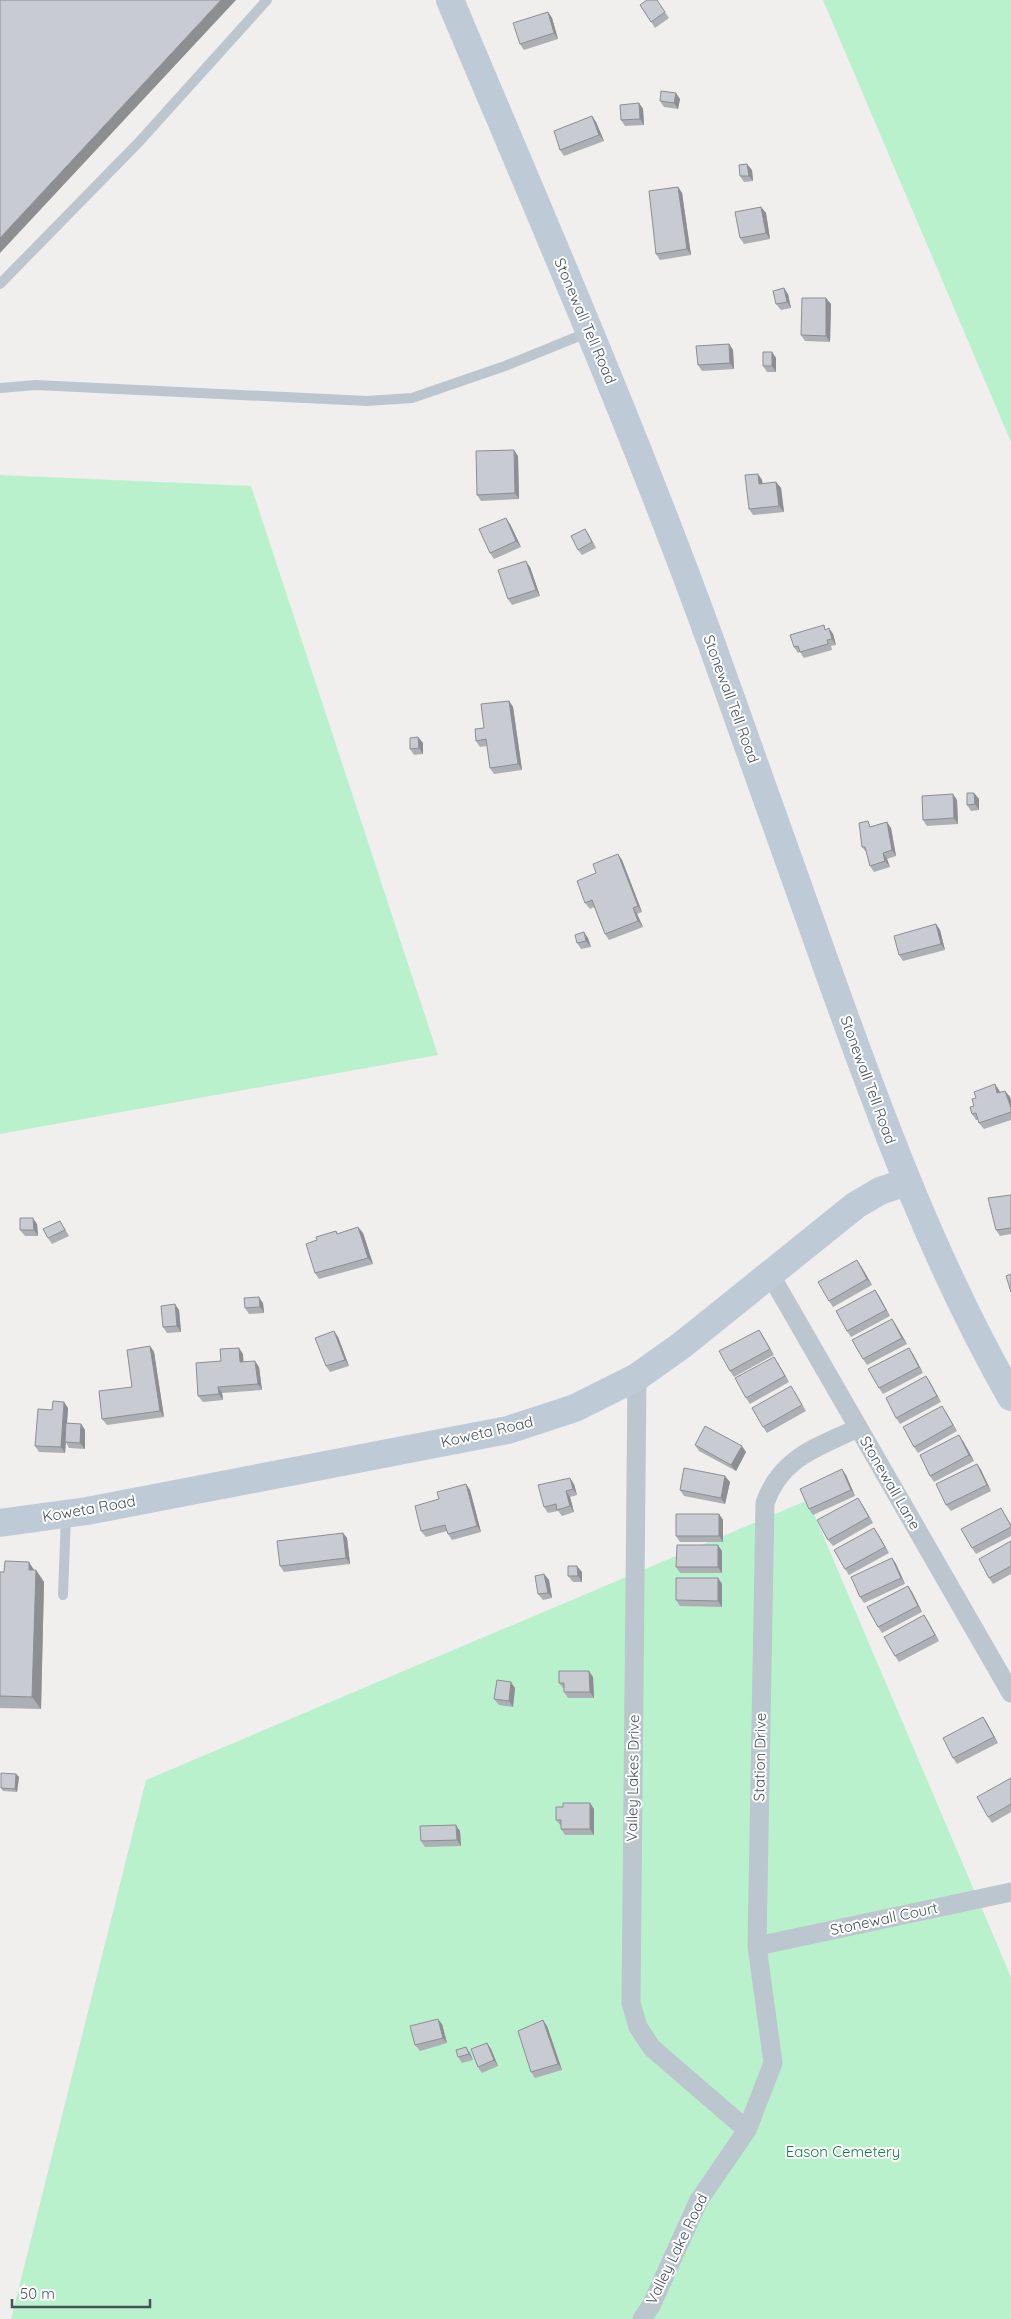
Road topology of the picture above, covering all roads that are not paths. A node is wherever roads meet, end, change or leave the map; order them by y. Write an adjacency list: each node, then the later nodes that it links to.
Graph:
1 (267, 0): 3 (lane)
2 (450, 0): 4 (street, Stonewall Tell Road)
3 (0, 284)
4 (590, 332): 5 (lane); 6 (street, Stonewall Tell Road)
5 (0, 388)
6 (906, 1182): 7 (street, Koweta Road); 9 (street, Stonewall Tell Road)
7 (770, 1274): 8 (street, Koweta Road); 10 (street, Stonewall Lane)
8 (637, 1377): 11 (street, Koweta Road); 17 (street, Valley Lakes Drive)
9 (1011, 1397)
10 (858, 1428): 14 (street, Stonewall Lane); 16 (street, Station Drive)
11 (66, 1514): 12 (street, Koweta Road); 13 (lane)
12 (0, 1523)
13 (63, 1595)
14 (1011, 1693)
15 (1011, 1892): 16 (street, Stonewall Court)
16 (757, 1946): 17 (street, Station Drive)
17 (747, 2130): 18 (street, Valley Lake Road)
18 (642, 2319)

